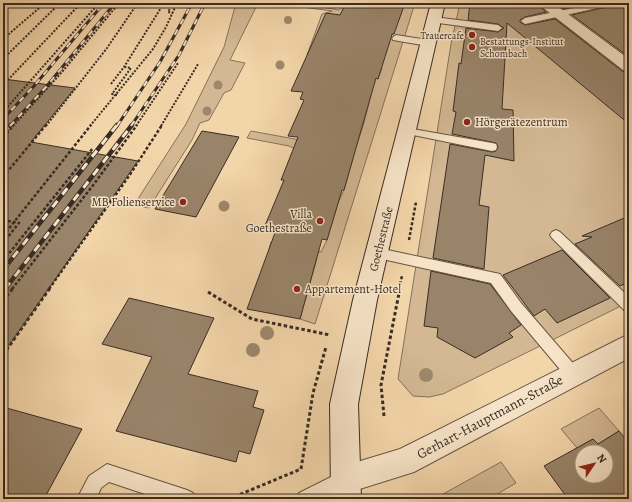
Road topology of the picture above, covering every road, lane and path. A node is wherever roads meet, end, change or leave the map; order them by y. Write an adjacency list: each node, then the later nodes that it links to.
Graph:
1 (45, 3): 19 (path)
2 (60, 3): 21 (path)
3 (81, 3): 27 (path)
4 (99, 3): 29 (path)
5 (119, 3): 31 (path)
6 (164, 3): 24 (path)
7 (173, 3): 12 (path)
8 (178, 3): 12 (path)
9 (544, 3): 14 (street)
10 (611, 3): 14 (lane)
11 (137, 4): 34 (path)
12 (173, 13): 28 (path)
13 (436, 13): 16 (lane); 17 (lane); 20 (street, Goethestraße)
14 (559, 15): 15 (lane); 25 (street)
15 (526, 21)
16 (485, 22)
17 (498, 28)
18 (396, 38): 20 (lane)
19 (3, 39)
20 (428, 43): 30 (street, Goethestraße)
21 (3, 59)
22 (178, 63): 45 (path)
23 (198, 64): 49 (path)
24 (124, 67): 26 (path); 28 (path)
25 (629, 67)
26 (111, 84)
27 (3, 85)
28 (117, 95): 37 (path)
29 (3, 112)
30 (407, 132): 32 (lane); 41 (street, Goethestraße)
31 (3, 137)
32 (492, 147)
33 (93, 148): 43 (path)
34 (3, 177)
35 (417, 198): 42 (path)
36 (3, 220): 37 (path)
37 (14, 222): 39 (path); 40 (path)
38 (556, 234): 46 (lane)
39 (3, 236)
40 (3, 243)
41 (378, 253): 42 (lane); 53 (street, Goethestraße)
42 (405, 260): 50 (lane); 51 (path)
43 (3, 261)
44 (208, 292): 47 (path)
45 (3, 301)
46 (629, 306)
47 (330, 335)
48 (629, 345): 50 (street, Gerhart-Hauptmann-Straße)
49 (3, 355)
50 (573, 374): 53 (street, Gerhart-Hauptmann-Straße)
51 (384, 416)
52 (302, 469): 56 (path)
53 (350, 492): 57 (lane)
54 (86, 499): 55 (lane)
55 (187, 499)
56 (229, 499)
57 (305, 499)

